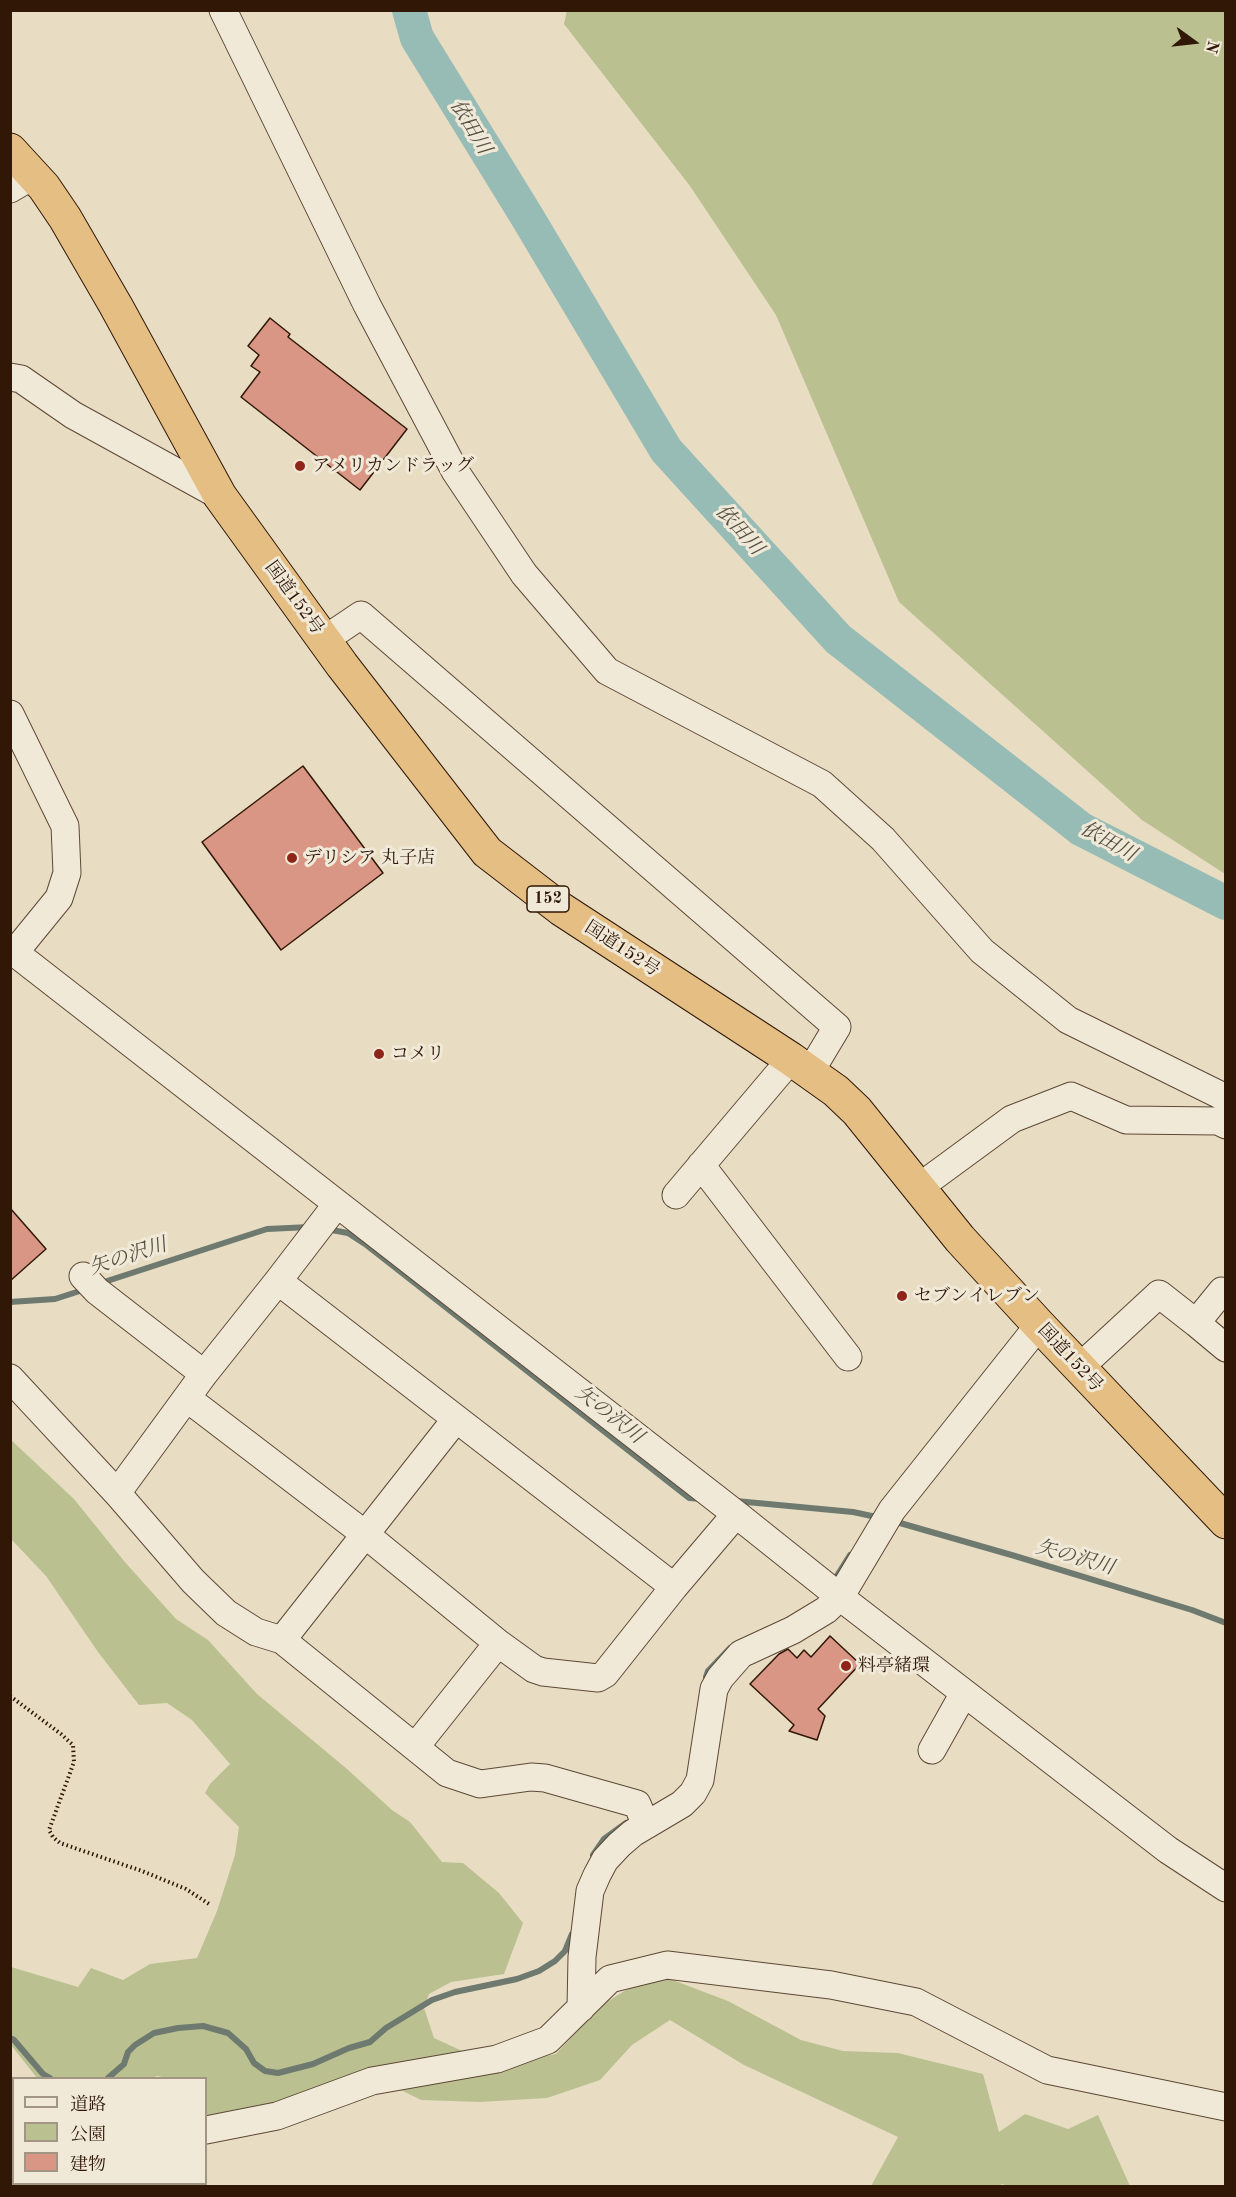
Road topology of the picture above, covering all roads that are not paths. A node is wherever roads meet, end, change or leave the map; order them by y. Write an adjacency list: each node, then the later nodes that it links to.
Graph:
1 (223, 10): 10 (street)
2 (10, 150): 3 (highway, 国道152号 / 152)
3 (22, 182): 5 (highway, 国道152号 / 152)
4 (10, 377): 5 (street)
5 (220, 496): 6 (highway, 国道152号 / 152)
6 (324, 640): 9 (highway, 国道152号 / 152); 9 (street)
7 (10, 714): 8 (street)
8 (13, 950): 15 (street)
9 (800, 1066): 12 (street); 13 (highway, 国道152号 / 152)
10 (1226, 1098)
11 (1226, 1125): 13 (street)
12 (700, 1165): 14 (street); 22 (street)
13 (918, 1188): 20 (highway, 国道152号 / 152)
14 (675, 1195)
15 (325, 1219): 16 (street); 29 (street)
16 (278, 1281): 24 (street); 27 (street)
17 (89, 1282): 24 (street)
18 (1226, 1292): 19 (street)
19 (1196, 1323): 21 (street); 23 (street)
20 (1039, 1325): 23 (highway, 国道152号 / 152); 33 (street)
21 (1226, 1348)
22 (848, 1357)
23 (1079, 1368): 30 (highway, 国道152号 / 152)
24 (204, 1374): 26 (street)
25 (10, 1378): 28 (street)
26 (188, 1399): 28 (street); 31 (street)
27 (456, 1419): 31 (street); 32 (street)
28 (117, 1493): 34 (street)
29 (724, 1505): 32 (street); 33 (street)
30 (1226, 1522)
31 (366, 1535): 34 (street); 35 (street)
32 (674, 1587): 35 (street)
33 (833, 1590): 36 (street); 39 (street)
34 (282, 1640): 37 (street)
35 (498, 1643): 37 (street)
36 (964, 1693): 38 (street); 40 (street)
37 (416, 1746): 39 (street)
38 (932, 1750)
39 (643, 1818): 41 (street)
40 (1226, 1888)
41 (581, 2008): 42 (street); 43 (street)
42 (1226, 2107)
43 (207, 2130)

